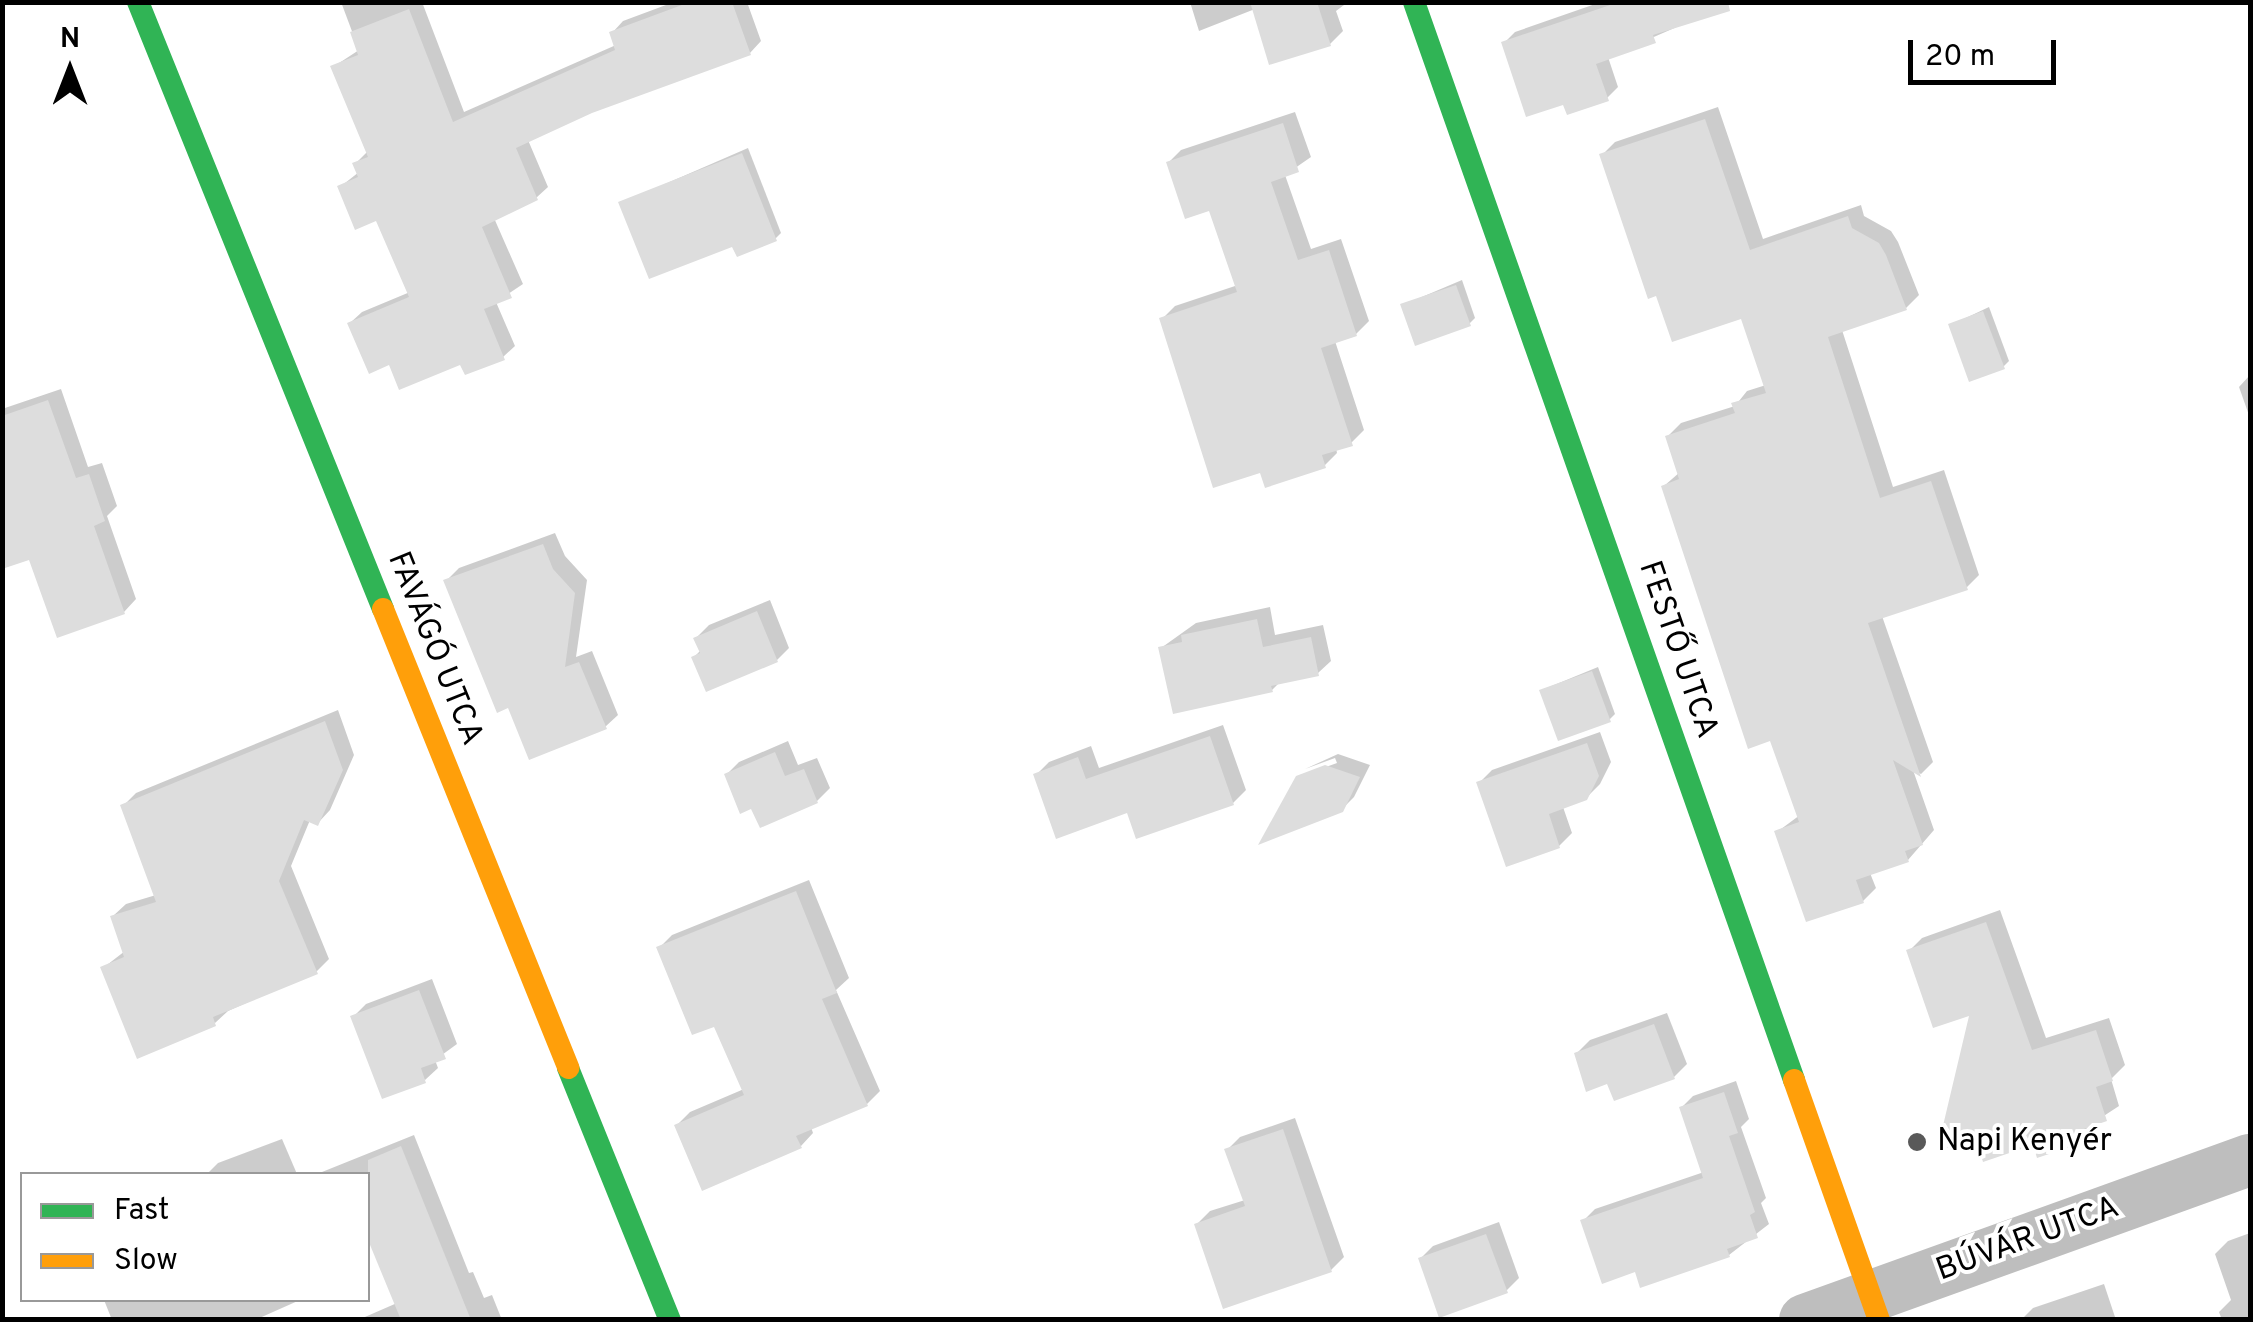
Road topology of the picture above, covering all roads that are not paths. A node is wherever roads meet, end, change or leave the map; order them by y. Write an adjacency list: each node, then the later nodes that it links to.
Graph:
1 (138, 2): 5 (street, FAVÁGÓ UTCA)
2 (1414, 2): 4 (street, FESTŐ UTCA)
3 (2250, 1160): 4 (street, BÚVÁR UTCA)
4 (1875, 1308): 6 (street, BÚVÁR UTCA)
5 (670, 1320)
6 (1805, 1320)

